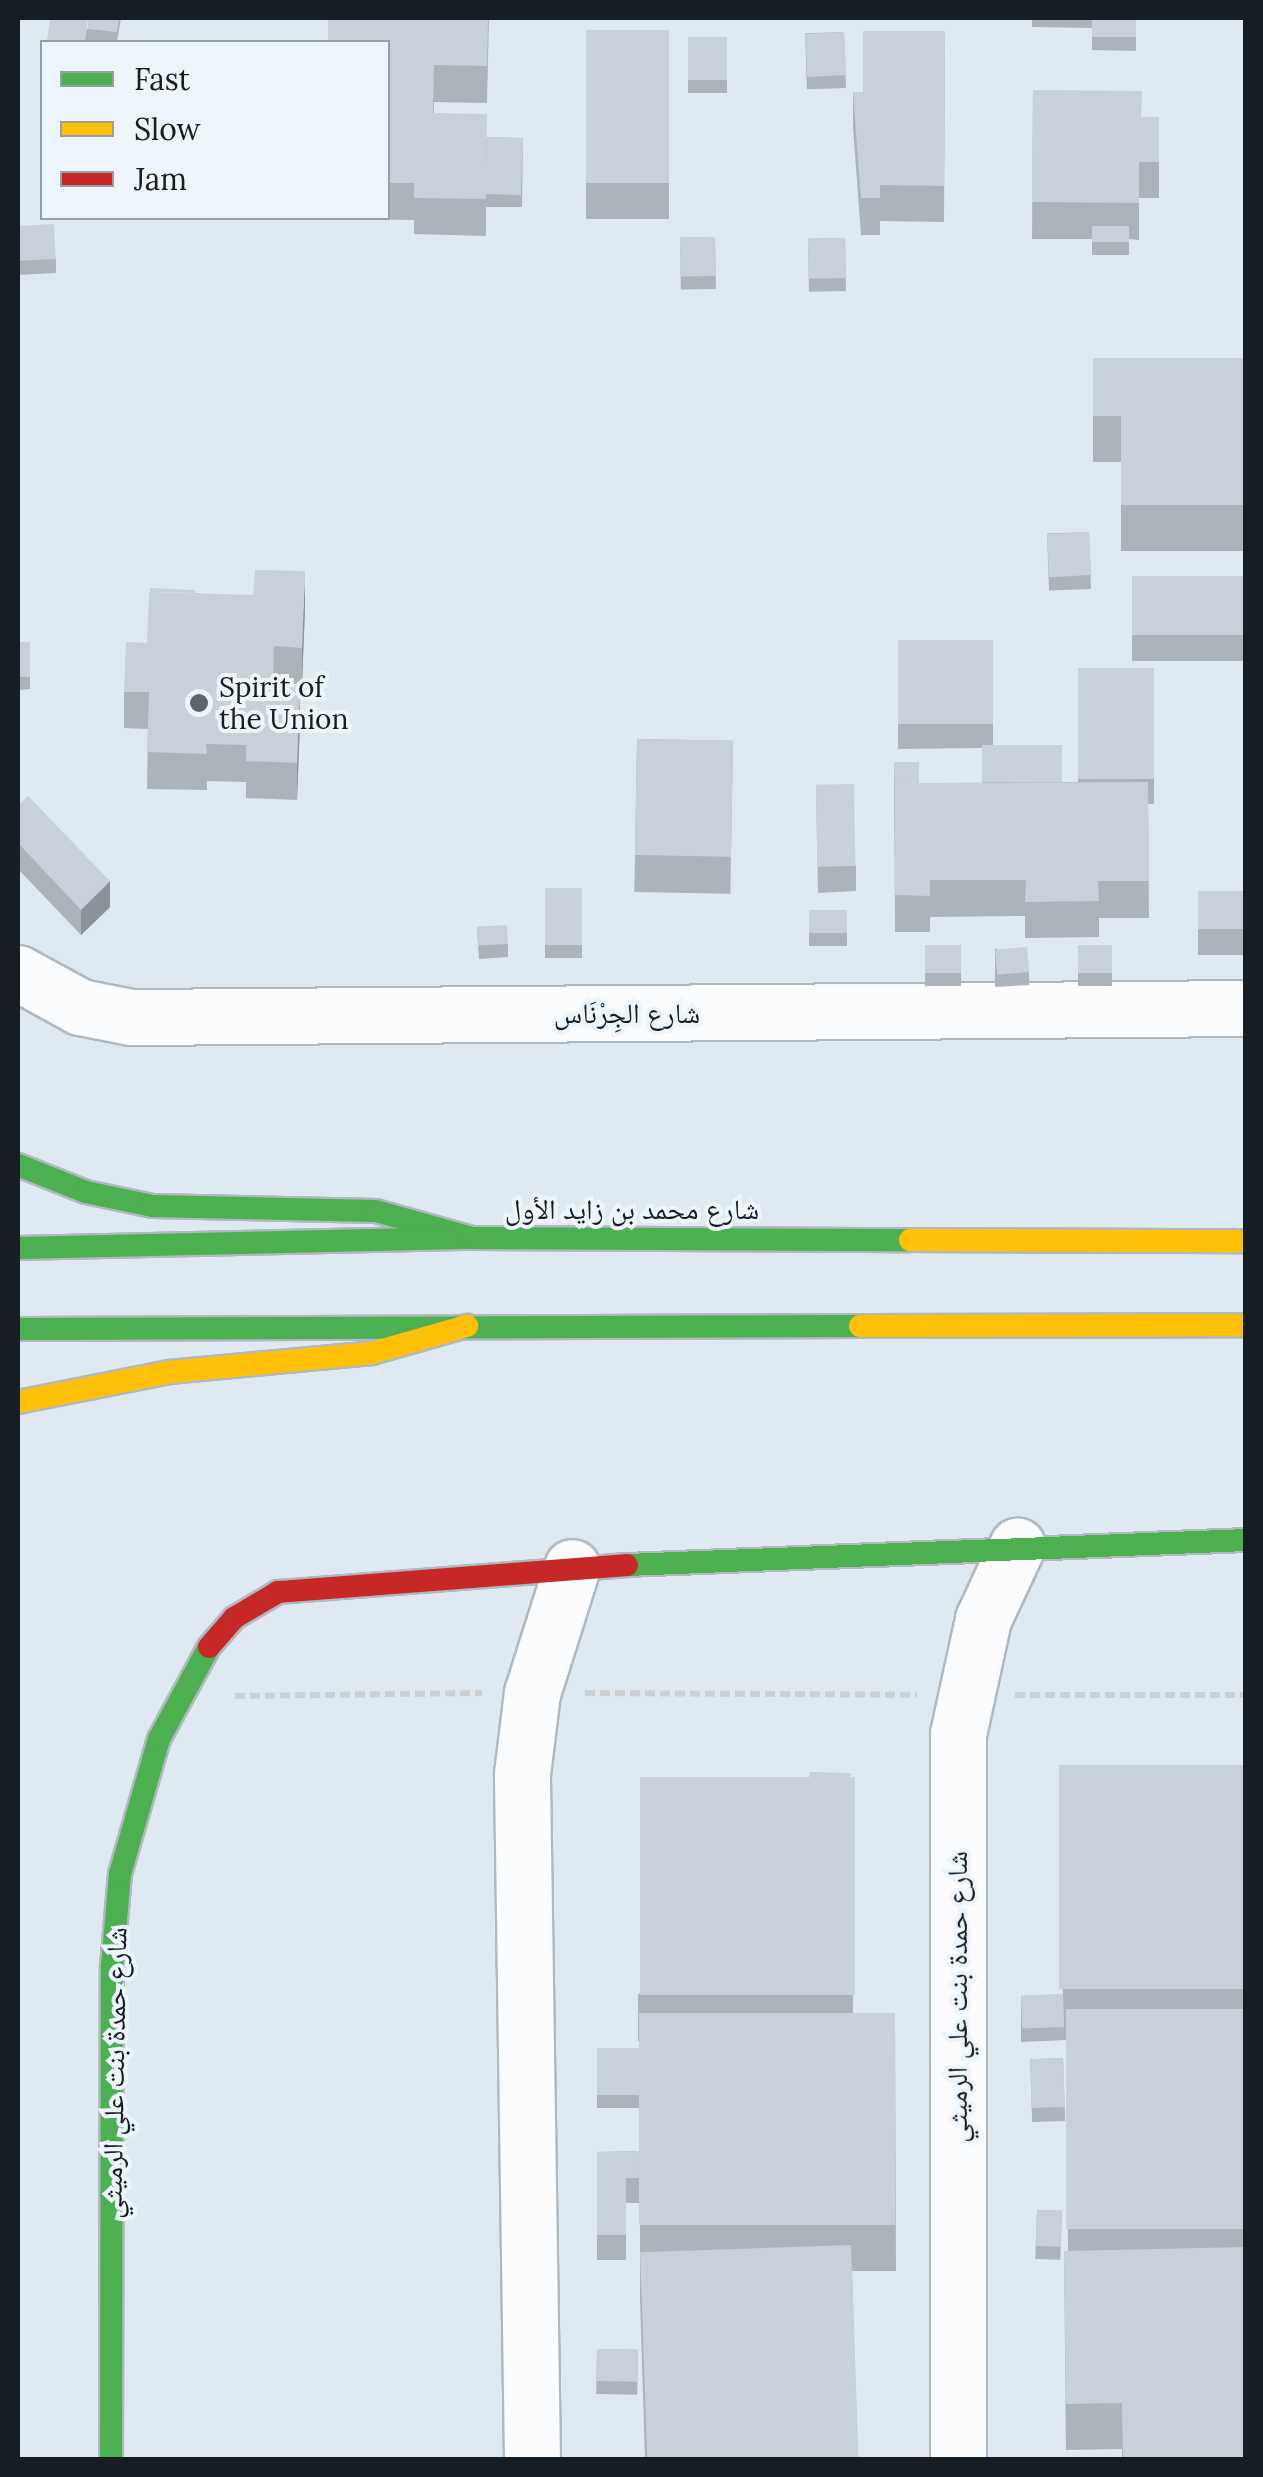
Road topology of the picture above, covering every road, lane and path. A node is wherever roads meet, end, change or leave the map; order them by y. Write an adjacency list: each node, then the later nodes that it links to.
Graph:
1 (18, 974): 2 (street, شارع الجِرْنَاس)
2 (1246, 1008)
3 (18, 1164): 4 (main road)
4 (472, 1238): 5 (main road, شارع محمد بن زايد الأول); 6 (main road, شارع محمد بن زايد الأول)
5 (1246, 1241)
6 (18, 1248)
7 (1246, 1325): 8 (main road)
8 (467, 1326): 9 (main road); 10 (main road)
9 (18, 1329)
10 (18, 1402)
11 (1246, 1540): 12 (main road, شارع حمدة بنت علي الرميثي)
12 (1017, 1546): 13 (main road, شارع حمدة بنت علي الرميثي); 15 (street, شارع حمدة بنت علي الرميثي)
13 (572, 1568): 14 (street); 17 (main road, شارع حمدة بنت علي الرميثي)
14 (532, 1693): 15 (path); 17 (path); 19 (street)
15 (963, 1695): 16 (path); 20 (street, شارع حمدة بنت علي الرميثي)
16 (1246, 1695)
17 (178, 1696): 18 (main road, شارع حمدة بنت علي الرميثي)
18 (111, 2460)
19 (532, 2460)
20 (958, 2460)

